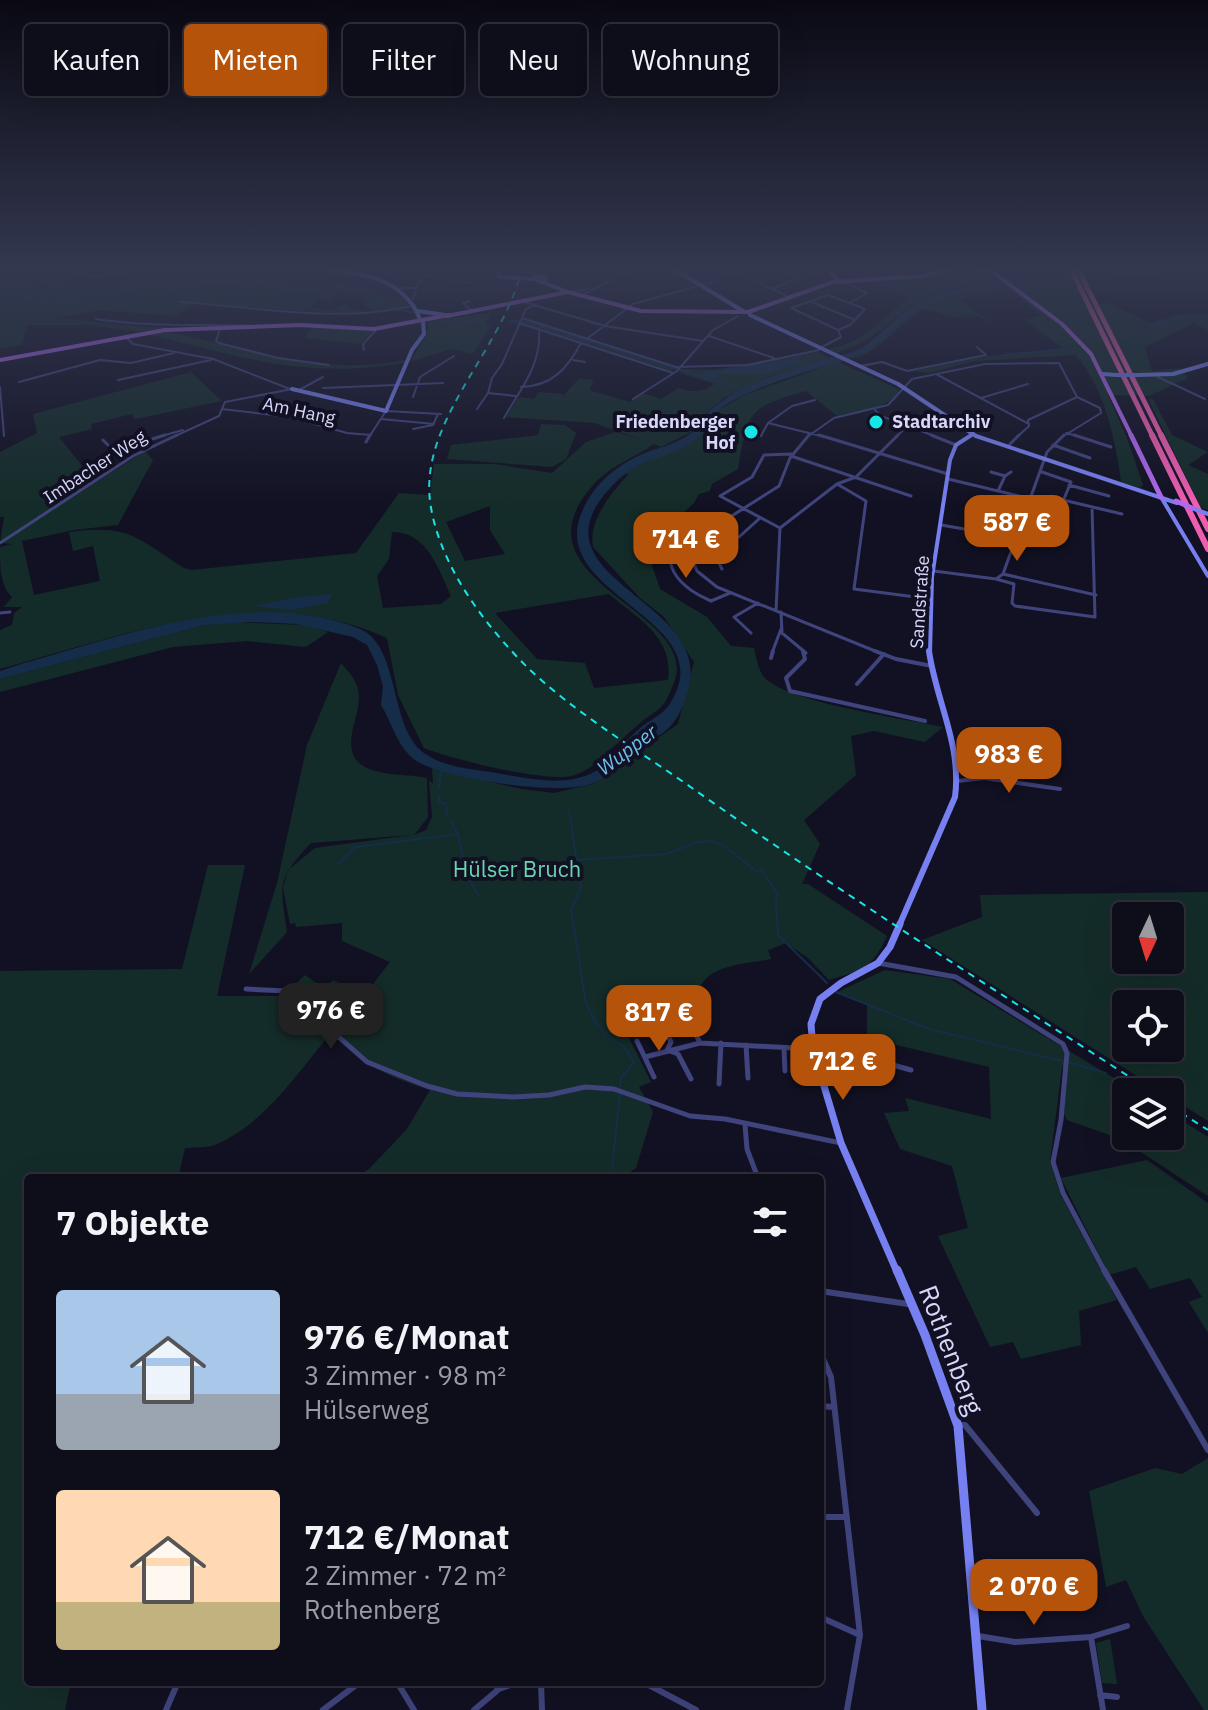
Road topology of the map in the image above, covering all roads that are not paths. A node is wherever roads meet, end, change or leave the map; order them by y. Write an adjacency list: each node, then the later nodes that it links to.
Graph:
1 (65, 347): 25 (main road)
2 (148, 347): 21 (street)
3 (234, 347): 29 (street)
4 (363, 347): 20 (street)
5 (414, 347): 39 (street)
6 (509, 347): 50 (street)
7 (538, 347): 45 (street)
8 (579, 347): 26 (street)
9 (595, 347): 31 (street)
10 (612, 347): 31 (street)
11 (698, 347): 31 (street)
12 (740, 347): 24 (street)
13 (815, 347): 19 (street)
14 (823, 347): 19 (street)
15 (977, 347): 30 (street)
16 (1084, 347): 33 (main road)
17 (1112, 347): 122 (highway)
18 (1115, 347): 117 (highway)
19 (819, 349): 24 (street); 30 (street)
20 (364, 350)
21 (176, 352): 23 (street); 38 (street)
22 (454, 356): 40 (street)
23 (213, 359): 37 (street); 47 (street)
24 (776, 359): 31 (street)
25 (0, 360)
26 (573, 360): 27 (street); 45 (street)
27 (585, 362)
28 (1208, 364): 34 (street, bridge)
29 (329, 365)
30 (858, 367): 48 (street)
31 (677, 370): 56 (street)
32 (935, 373): 48 (street); 55 (street); 57 (street)
33 (1103, 374): 34 (street); 43 (main road)
34 (1117, 375): 43 (main road)
35 (323, 377): 49 (street)
36 (1158, 377): 58 (street)
37 (118, 380)
38 (19, 382)
39 (398, 383): 40 (street); 46 (street); 63 (street)
40 (417, 383): 41 (street); 54 (street)
41 (443, 383)
42 (1028, 384): 57 (street)
43 (1107, 384): 96 (main road)
44 (0, 387): 78 (street)
45 (521, 387): 52 (street)
46 (323, 388)
47 (292, 389): 49 (street); 60 (street, Imbacher Weg)
48 (904, 389): 51 (street); 53 (street)
49 (299, 390): 63 (street)
50 (488, 393): 52 (street); 61 (street)
51 (914, 395): 53 (street); 76 (street)
52 (516, 396): 66 (street)
53 (901, 396): 62 (street)
54 (413, 397)
55 (1077, 397): 70 (street); 74 (street)
56 (633, 399)
57 (978, 399): 70 (street)
58 (1205, 399)
59 (815, 400): 68 (street)
60 (222, 409): 72 (street, Imbacher Weg); 77 (street, Am Hang)
61 (477, 409)
62 (875, 410): 64 (street); 65 (street)
63 (386, 411): 67 (street); 69 (street)
64 (863, 413): 65 (street); 75 (street)
65 (881, 416): 71 (street)
66 (504, 418)
67 (381, 419): 69 (street); 77 (street)
68 (768, 423): 75 (street); 79 (street)
69 (434, 424): 73 (street)
70 (1029, 424): 82 (street)
71 (907, 426): 83 (street); 86 (street)
72 (193, 428): 80 (street); 121 (street, Imbacher Weg)
73 (413, 429)
74 (1066, 433): 84 (street); 85 (street)
75 (812, 434): 86 (street); 87 (street)
76 (973, 434): 83 (street); 89 (street)
77 (371, 435): 81 (street)
78 (4, 436)
79 (761, 436)
80 (103, 440)
81 (366, 442)
82 (1010, 444)
83 (956, 445): 95 (street, Sandstraße)
84 (1053, 445): 88 (street); 89 (street)
85 (1111, 447)
86 (879, 454): 94 (street); 95 (street)
87 (791, 455): 94 (street); 109 (street); 109 (street)
88 (1090, 458)
89 (1046, 460): 92 (street); 99 (street)
90 (991, 472): 93 (street)
91 (1011, 472): 93 (street)
92 (1042, 472): 98 (street); 104 (street)
93 (1005, 476): 100 (street)
94 (856, 477): 97 (street); 101 (street)
95 (948, 477): 100 (street); 115 (street, Sandstraße)
96 (1153, 483): 99 (street); 103 (main road); 106 (main road)
97 (837, 484): 116 (street); 130 (street)
98 (1069, 485): 102 (street); 105 (street)
99 (1134, 489): 103 (street)
100 (998, 491): 104 (street)
101 (911, 496)
102 (1109, 496)
103 (1161, 497): 106 (street); 126 (street)
104 (1031, 500): 105 (street); 114 (street)
105 (1063, 500): 107 (street)
106 (1177, 502): 108 (main road, bridge)
107 (1092, 507): 110 (street); 129 (street)
108 (1192, 508): 111 (street, bridge)
109 (745, 509): 113 (street); 120 (street)
110 (1122, 514)
111 (1208, 514)
112 (974, 517): 114 (street)
113 (760, 518): 116 (street); 118 (street)
114 (1024, 520): 119 (street)
115 (941, 525): 119 (street); 124 (street, Sandstraße)
116 (780, 528): 132 (street)
117 (1208, 529)
118 (739, 537)
119 (1016, 538): 125 (street)
120 (696, 542): 123 (street); 128 (street); 128 (street)
121 (0, 543)
122 (1208, 549)
123 (722, 569)
124 (934, 571): 127 (street); 130 (street, Sandstraße)
125 (1003, 574): 127 (street); 129 (street)
126 (1208, 576)
127 (996, 579): 129 (street)
128 (730, 593): 131 (street)
129 (1096, 595)
130 (931, 599): 139 (street, Sandstraße)
131 (758, 603): 132 (street); 136 (street)
132 (778, 611): 135 (street); 137 (street)
133 (10, 612): 134 (street)
134 (0, 613)
135 (781, 629): 138 (street); 141 (street)
136 (751, 633)
137 (884, 654): 139 (street); 140 (street)
138 (771, 658)
139 (932, 666): 142 (street, Sandstraße)
140 (857, 684)
141 (925, 721)
142 (958, 781): 143 (street); 144 (street, Sandstraße)
143 (1060, 789)
144 (878, 963): 153 (street, Rothenberg); 173 (street)
145 (246, 989): 164 (street)
146 (686, 1013): 149 (street)
147 (662, 1023): 154 (street)
148 (637, 1041): 155 (street)
149 (700, 1043): 150 (street); 154 (street)
150 (721, 1043): 151 (street); 163 (street)
151 (746, 1045): 152 (street); 161 (street)
152 (784, 1048): 153 (street); 157 (street)
153 (813, 1049): 158 (street, Rothenberg)
154 (667, 1050): 155 (street); 162 (street)
155 (645, 1057): 160 (street)
156 (911, 1070): 158 (street)
157 (785, 1071)
158 (818, 1073): 159 (street); 165 (street, Rothenberg)
159 (801, 1074)
160 (654, 1077)
161 (748, 1078)
162 (691, 1079)
163 (719, 1084)
164 (745, 1125): 165 (street); 166 (street)
165 (841, 1143): 168 (street, Rothenberg)
166 (756, 1174)
167 (824, 1292): 168 (street)
168 (911, 1303): 172 (street, Rothenberg)
169 (824, 1361): 171 (street)
170 (824, 1406): 171 (street)
171 (834, 1407): 176 (street)
172 (958, 1426): 174 (street); 180 (street, Rothenberg)
173 (1208, 1450)
174 (1037, 1513)
175 (824, 1517): 176 (street)
176 (845, 1517): 179 (street)
177 (824, 1619): 179 (street)
178 (1127, 1626): 181 (street)
179 (860, 1635): 198 (street)
180 (976, 1635): 181 (street); 199 (street, Rothenberg)
181 (1091, 1637): 190 (street)
182 (176, 1686): 192 (street)
183 (355, 1686): 193 (street)
184 (399, 1686): 194 (street)
185 (496, 1686): 189 (street)
186 (508, 1686): 189 (street)
187 (541, 1686): 196 (street)
188 (653, 1686): 197 (street)
189 (499, 1689): 195 (street)
190 (1100, 1695): 191 (street); 200 (street)
191 (1117, 1697)
192 (166, 1710)
193 (323, 1710)
194 (414, 1710)
195 (474, 1710)
196 (542, 1710)
197 (696, 1710)
198 (847, 1710)
199 (982, 1710)
200 (1103, 1710)

